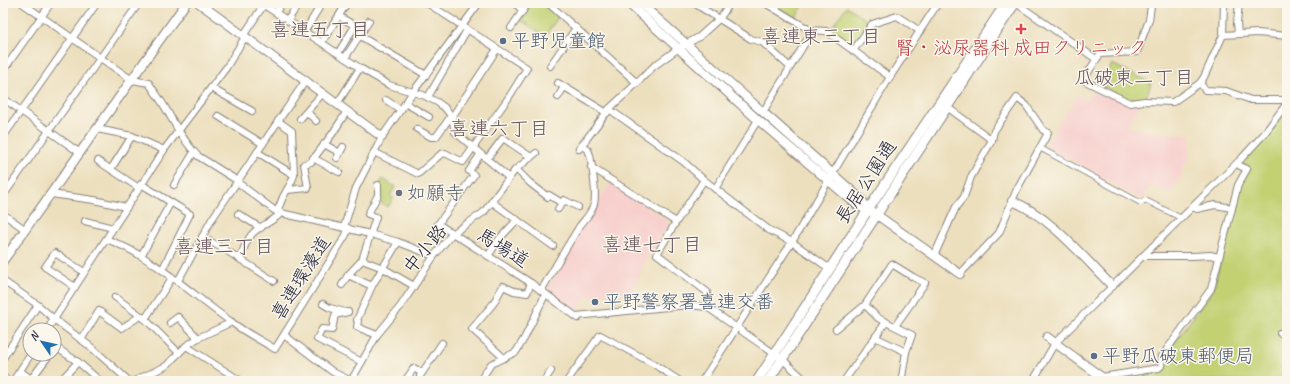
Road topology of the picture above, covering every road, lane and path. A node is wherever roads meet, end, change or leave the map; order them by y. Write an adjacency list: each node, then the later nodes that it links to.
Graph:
1 (6, 3): 29 (street)
2 (22, 3): 32 (street)
3 (51, 3): 32 (street)
4 (97, 3): 48 (street)
5 (139, 3): 54 (street)
6 (186, 3): 63 (street)
7 (199, 3): 45 (street)
8 (282, 3): 31 (street)
9 (299, 3): 35 (street)
10 (322, 3): 41 (street)
11 (347, 3): 33 (street)
12 (428, 3): 37 (street)
13 (479, 3): 37 (street)
14 (515, 3): 30 (street)
15 (528, 3): 30 (street)
16 (548, 3): 39 (street)
17 (628, 3): 50 (street)
18 (640, 3): 50 (street)
19 (694, 3): 34 (street)
20 (730, 3): 34 (street)
21 (765, 3): 40 (street)
22 (938, 3): 42 (street)
23 (1016, 3): 56 (street); 79 (main road, 長居公園通)
24 (1224, 3): 44 (street)
25 (1239, 3): 43 (street)
26 (264, 4): 31 (street); 45 (street)
27 (1004, 4): 140 (main road, 長居公園通)
28 (1150, 4): 56 (street)
29 (3, 8)
30 (523, 11): 38 (street)
31 (276, 12): 35 (street)
32 (41, 16): 48 (street); 60 (street)
33 (339, 16): 49 (street); 53 (street)
34 (720, 18): 50 (street); 58 (street)
35 (288, 20): 41 (street)
36 (369, 21): 46 (street)
37 (465, 28): 51 (street); 61 (street, 喜連環濠道); 72 (street)
38 (511, 28)
39 (576, 28): 57 (street); 66 (street)
40 (813, 30): 52 (street); 58 (street)
41 (304, 31): 49 (street)
42 (920, 31): 52 (street); 62 (street)
43 (1238, 34): 44 (street); 47 (street)
44 (1223, 35): 67 (street)
45 (244, 36): 64 (street); 69 (street)
46 (360, 36): 55 (street); 61 (street)
47 (1287, 36)
48 (72, 38): 54 (street); 81 (street)
49 (322, 42): 53 (street)
50 (683, 46): 66 (street); 86 (street); 91 (street)
51 (498, 49): 88 (street); 106 (street)
52 (853, 51): 62 (street)
53 (338, 52): 55 (street)
54 (100, 57): 63 (street); 97 (street)
55 (345, 58): 59 (street)
56 (1096, 59): 67 (street)
57 (550, 66)
58 (790, 66): 86 (street)
59 (360, 68): 70 (street); 78 (street)
60 (3, 71)
61 (426, 75): 70 (street, 喜連環濠道)
62 (890, 77): 123 (street)
63 (132, 80): 94 (street); 96 (street)
64 (306, 80): 71 (street); 92 (street)
65 (558, 83): 68 (street)
66 (637, 83): 84 (street)
67 (1200, 83): 76 (street)
68 (564, 87): 73 (street); 84 (street)
69 (211, 88): 82 (street); 96 (street)
70 (413, 92): 72 (street); 77 (street, 喜連環濠道)
71 (323, 93): 78 (street); 85 (street)
72 (428, 97): 88 (street)
73 (558, 97)
74 (3, 98): 81 (street)
75 (386, 100): 80 (street)
76 (1287, 102): 116 (street)
77 (405, 103): 80 (street, 喜連環濠道); 89 (street)
78 (337, 104): 83 (street)
79 (947, 107): 101 (street); 144 (main road, 長居公園通)
80 (401, 110): 100 (street, 喜連環濠道)
81 (21, 111): 97 (street); 99 (street)
82 (252, 111)
83 (347, 111): 100 (street); 103 (street)
84 (608, 111): 117 (street); 124 (street)
85 (307, 112): 90 (street); 93 (street)
86 (763, 112): 123 (street)
87 (218, 116): 102 (street)
88 (451, 116): 95 (street); 106 (street)
89 (429, 117)
90 (300, 119)
91 (758, 120): 123 (street); 129 (street)
92 (278, 121): 102 (street); 121 (street)
93 (316, 121)
94 (97, 129): 98 (street); 111 (street)
95 (417, 129)
96 (178, 130): 107 (street); 108 (street)
97 (49, 131): 111 (street); 132 (street)
98 (132, 136): 107 (street); 119 (street)
99 (3, 137)
100 (382, 137): 110 (street, 喜連環濠道)
101 (992, 140): 105 (street); 163 (street)
102 (263, 144): 109 (street)
103 (324, 144): 104 (street); 113 (street)
104 (343, 147)
105 (1040, 148): 133 (street); 145 (street)
106 (473, 149): 110 (street); 112 (street)
107 (164, 150): 128 (street)
108 (194, 152): 125 (street); 126 (street)
109 (257, 152): 121 (street); 125 (street)
110 (374, 152): 151 (street, 喜連環濠道)
111 (80, 153): 131 (street)
112 (480, 155): 114 (street); 154 (street, 馬場道)
113 (313, 158): 120 (street); 130 (street)
114 (487, 159): 118 (street, 中小路); 122 (street)
115 (98, 161): 119 (street)
116 (1237, 163): 138 (street); 139 (street)
117 (591, 168): 148 (street); 184 (street)
118 (516, 169): 122 (street, 中小路); 137 (street)
119 (111, 170): 128 (street)
120 (339, 172)
121 (294, 175): 130 (street)
122 (508, 177): 135 (street, 中小路)
123 (830, 178): 140 (street); 158 (street)
124 (704, 180): 129 (street); 148 (street)
125 (237, 181): 141 (street); 155 (street)
126 (174, 185)
127 (378, 185): 153 (street)
128 (140, 186): 134 (street); 136 (street)
129 (716, 189): 158 (street)
130 (287, 190): 141 (street)
131 (51, 194): 136 (street); 152 (street)
132 (3, 196)
133 (1012, 201): 173 (street); 182 (street)
134 (171, 202): 160 (street); 171 (street)
135 (492, 202): 146 (street); 154 (street, 中小路)
136 (126, 207): 149 (street)
137 (578, 207)
138 (1193, 207): 139 (street); 145 (street)
139 (1232, 208): 165 (street)
140 (868, 210): 144 (street); 170 (main road, 長居公園通)
141 (279, 213): 150 (street); 151 (street)
142 (3, 214): 152 (street)
143 (238, 214): 150 (street)
144 (877, 215): 163 (street); 213 (main road, 長居公園通)
145 (1181, 218): 164 (street)
146 (518, 220): 159 (street); 162 (street)
147 (85, 221): 149 (street)
148 (676, 222): 189 (street)
149 (113, 228): 156 (street)
150 (261, 228): 166 (street)
151 (346, 228): 153 (street); 201 (street, 喜連環濠道)
152 (26, 230): 168 (street)
153 (370, 234): 157 (street); 167 (street)
154 (452, 234): 161 (street, 中小路); 162 (street, 馬場道)
155 (202, 237): 166 (street); 175 (street)
156 (106, 239): 160 (street); 172 (street)
157 (398, 242): 161 (street); 169 (street)
158 (792, 242): 170 (street); 199 (street)
159 (553, 246)
160 (142, 256): 171 (street)
161 (434, 256): 181 (street, 中小路)
162 (488, 256): 178 (street, 馬場道)
163 (934, 256): 173 (street)
164 (1143, 256): 165 (street); 182 (street)
165 (1219, 257): 224 (street)
166 (240, 258): 177 (street)
167 (362, 260): 169 (street); 174 (street)
168 (3, 261)
169 (383, 268): 180 (street); 181 (street)
170 (830, 269): 213 (main road, 長居公園通)
171 (162, 270): 175 (street)
172 (84, 272): 183 (street); 183 (street)
173 (960, 274)
174 (348, 275): 179 (street); 180 (street)
175 (175, 280): 192 (street); 195 (street)
176 (3, 281): 187 (street)
177 (274, 281)
178 (531, 283): 184 (street, 馬場道); 215 (street)
179 (342, 285)
180 (372, 286): 191 (street)
181 (414, 286): 202 (street, 中小路)
182 (1112, 286): 207 (street)
183 (75, 287): 193 (street)
184 (543, 293): 189 (street, 馬場道); 215 (street)
185 (115, 296): 192 (street)
186 (323, 304): 190 (street)
187 (38, 305): 193 (street); 214 (street)
188 (865, 305): 196 (street); 198 (street); 200 (street)
189 (707, 307): 199 (street)
190 (348, 312): 191 (street); 219 (street)
191 (358, 314): 202 (street)
192 (143, 318): 206 (street); 212 (street)
193 (54, 319): 194 (street); 206 (street)
194 (52, 322)
195 (232, 322): 201 (street); 205 (street)
196 (886, 322): 198 (street); 203 (street)
197 (170, 323): 205 (street)
198 (895, 326): 211 (street)
199 (736, 328): 213 (street); 239 (street)
200 (836, 329)
201 (284, 335): 225 (street, 喜連環濠道)
202 (377, 335): 219 (street, 中小路)
203 (876, 337): 211 (street); 243 (street)
204 (1047, 337): 207 (street)
205 (198, 338): 209 (street)
206 (81, 340): 230 (street)
207 (1055, 343): 224 (street); 245 (street)
208 (442, 344): 234 (street)
209 (186, 346): 212 (street); 233 (street)
210 (62, 352): 218 (street)
211 (906, 352): 244 (street)
212 (179, 353): 222 (street)
213 (779, 356): 240 (main road, 長居公園通); 241 (main road, 長居公園通); 242 (street)
214 (3, 358)
215 (504, 358): 235 (street)
216 (26, 362): 220 (street)
217 (44, 362): 220 (street)
218 (78, 362): 228 (street); 229 (street)
219 (362, 362): 225 (street, 中小路)
220 (20, 371): 227 (street)
221 (551, 371): 236 (street)
222 (148, 375): 231 (street); 232 (street)
223 (3, 377): 226 (street)
224 (1104, 379)
225 (354, 380)
226 (9, 381)
227 (13, 381)
228 (60, 381)
229 (99, 381)
230 (129, 381)
231 (134, 381)
232 (145, 381)
233 (241, 381)
234 (405, 381)
235 (484, 381)
236 (544, 381)
237 (567, 381): 238 (street)
238 (680, 381)
239 (702, 381)
240 (756, 381)
241 (768, 381)
242 (806, 381)
243 (844, 381)
244 (906, 381)
245 (1033, 381)

